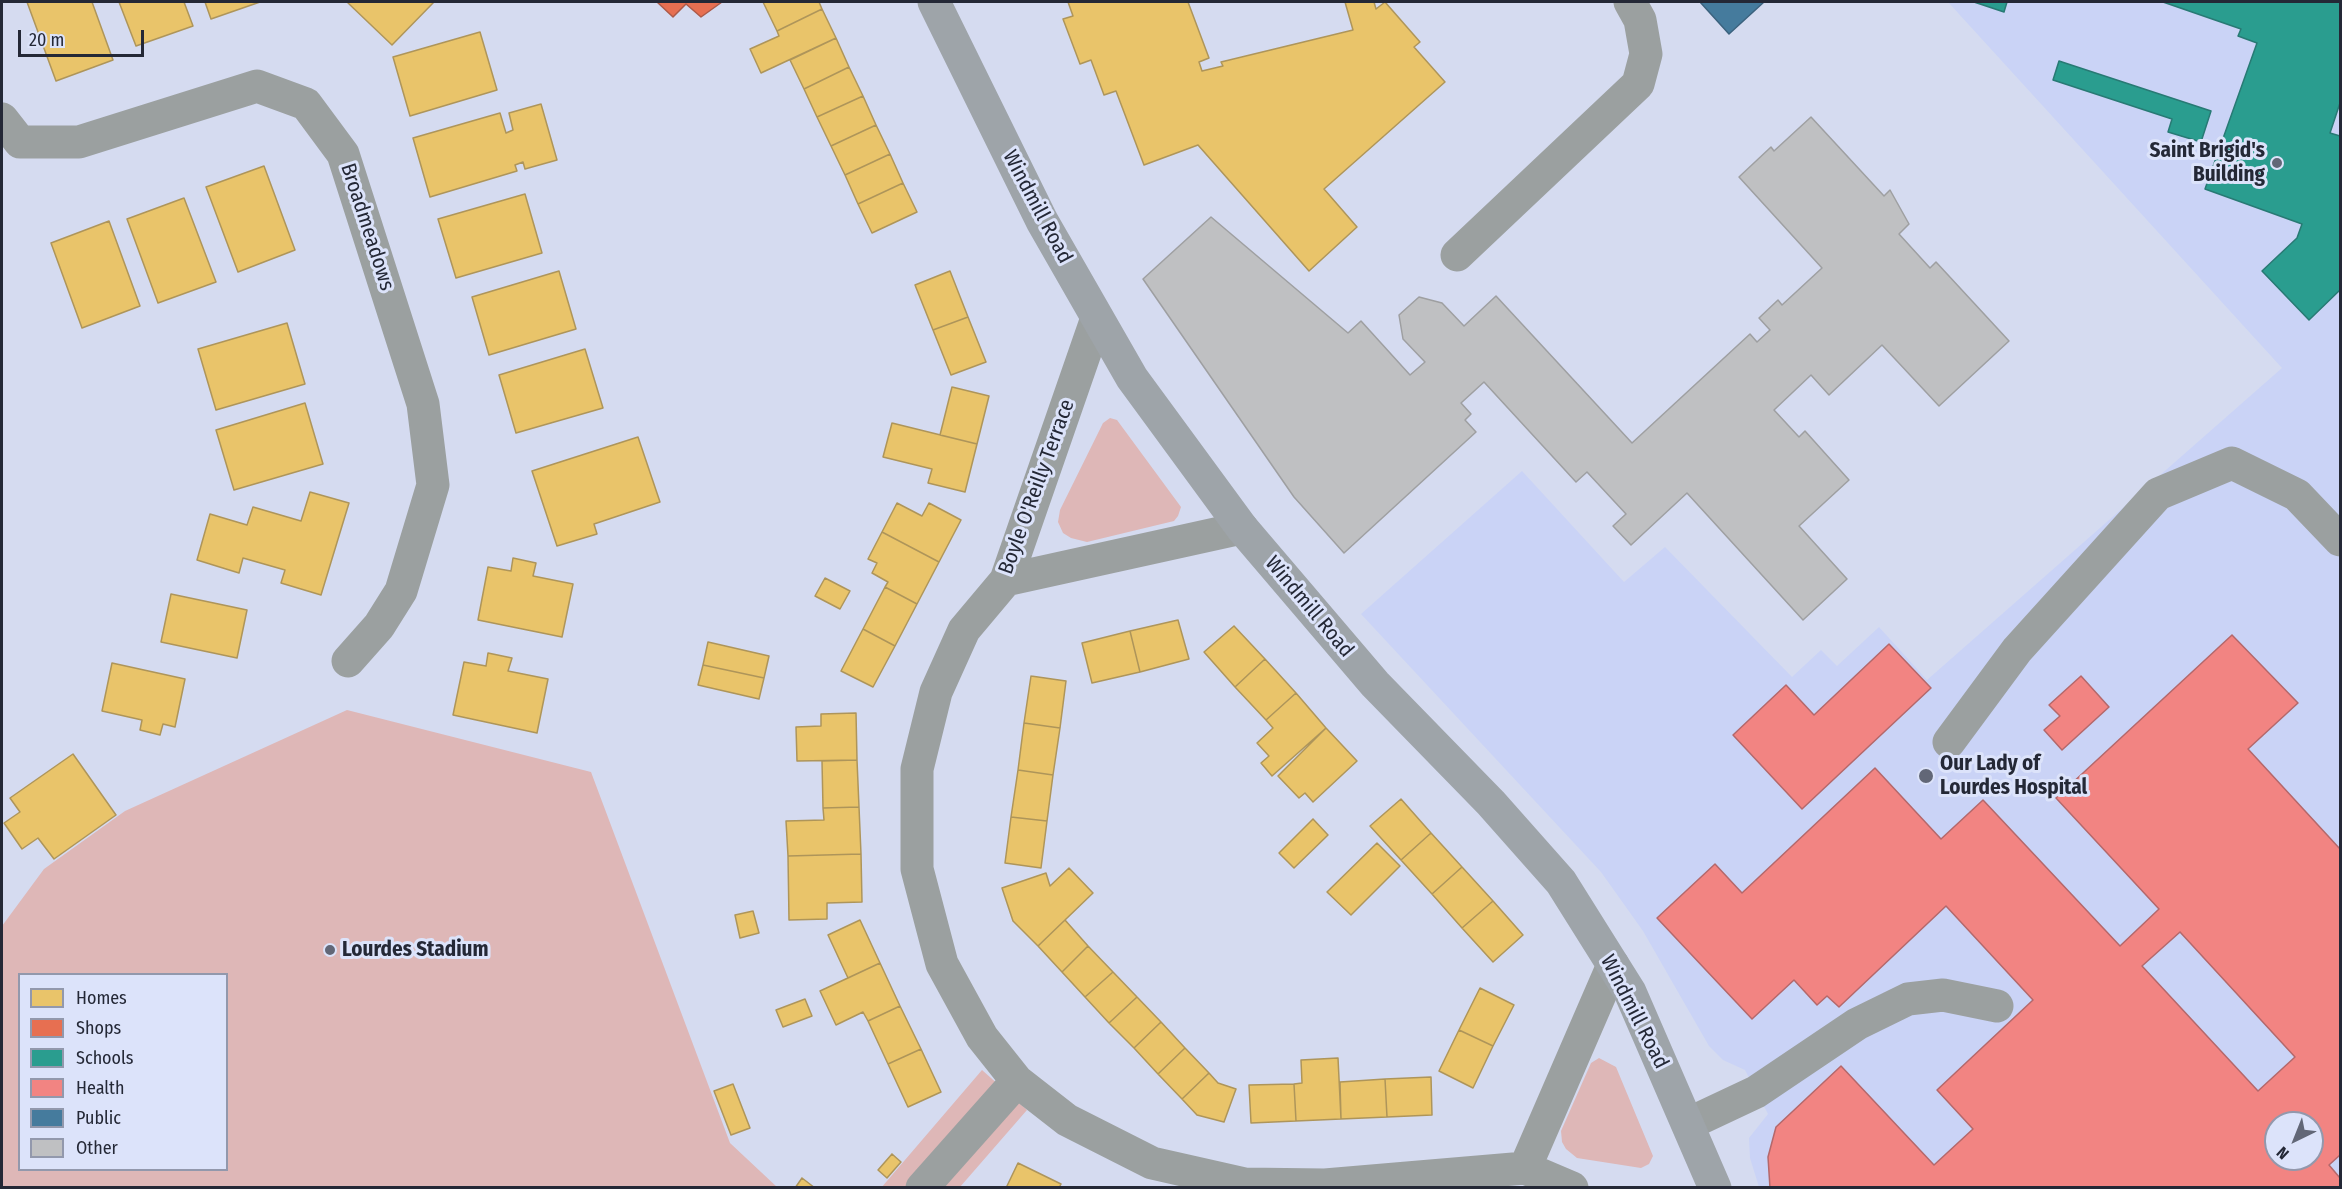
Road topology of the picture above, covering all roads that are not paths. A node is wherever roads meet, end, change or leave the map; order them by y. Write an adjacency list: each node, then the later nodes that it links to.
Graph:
1 (934, 2): 5 (main road, Windmill Road)
2 (1630, 2): 4 (street)
3 (2, 119): 9 (street, Broadmeadows)
4 (1457, 255)
5 (1097, 318): 6 (main road, Windmill Road); 8 (street, Boyle O'Reilly Terrace)
6 (1242, 528): 8 (street); 11 (main road, Windmill Road)
7 (2340, 540): 10 (street)
8 (1006, 580): 13 (street, Boyle O'Reilly Terrace)
9 (348, 661)
10 (1949, 742)
11 (1613, 965): 14 (main road, Windmill Road); 15 (street)
12 (1997, 1006): 14 (street)
13 (1017, 1081): 15 (street, Boyle O'Reilly Terrace); 16 (street)
14 (1689, 1124): 18 (main road, Windmill Road)
15 (1525, 1168): 17 (street)
16 (922, 1188)
17 (1572, 1188)
18 (1715, 1188)

